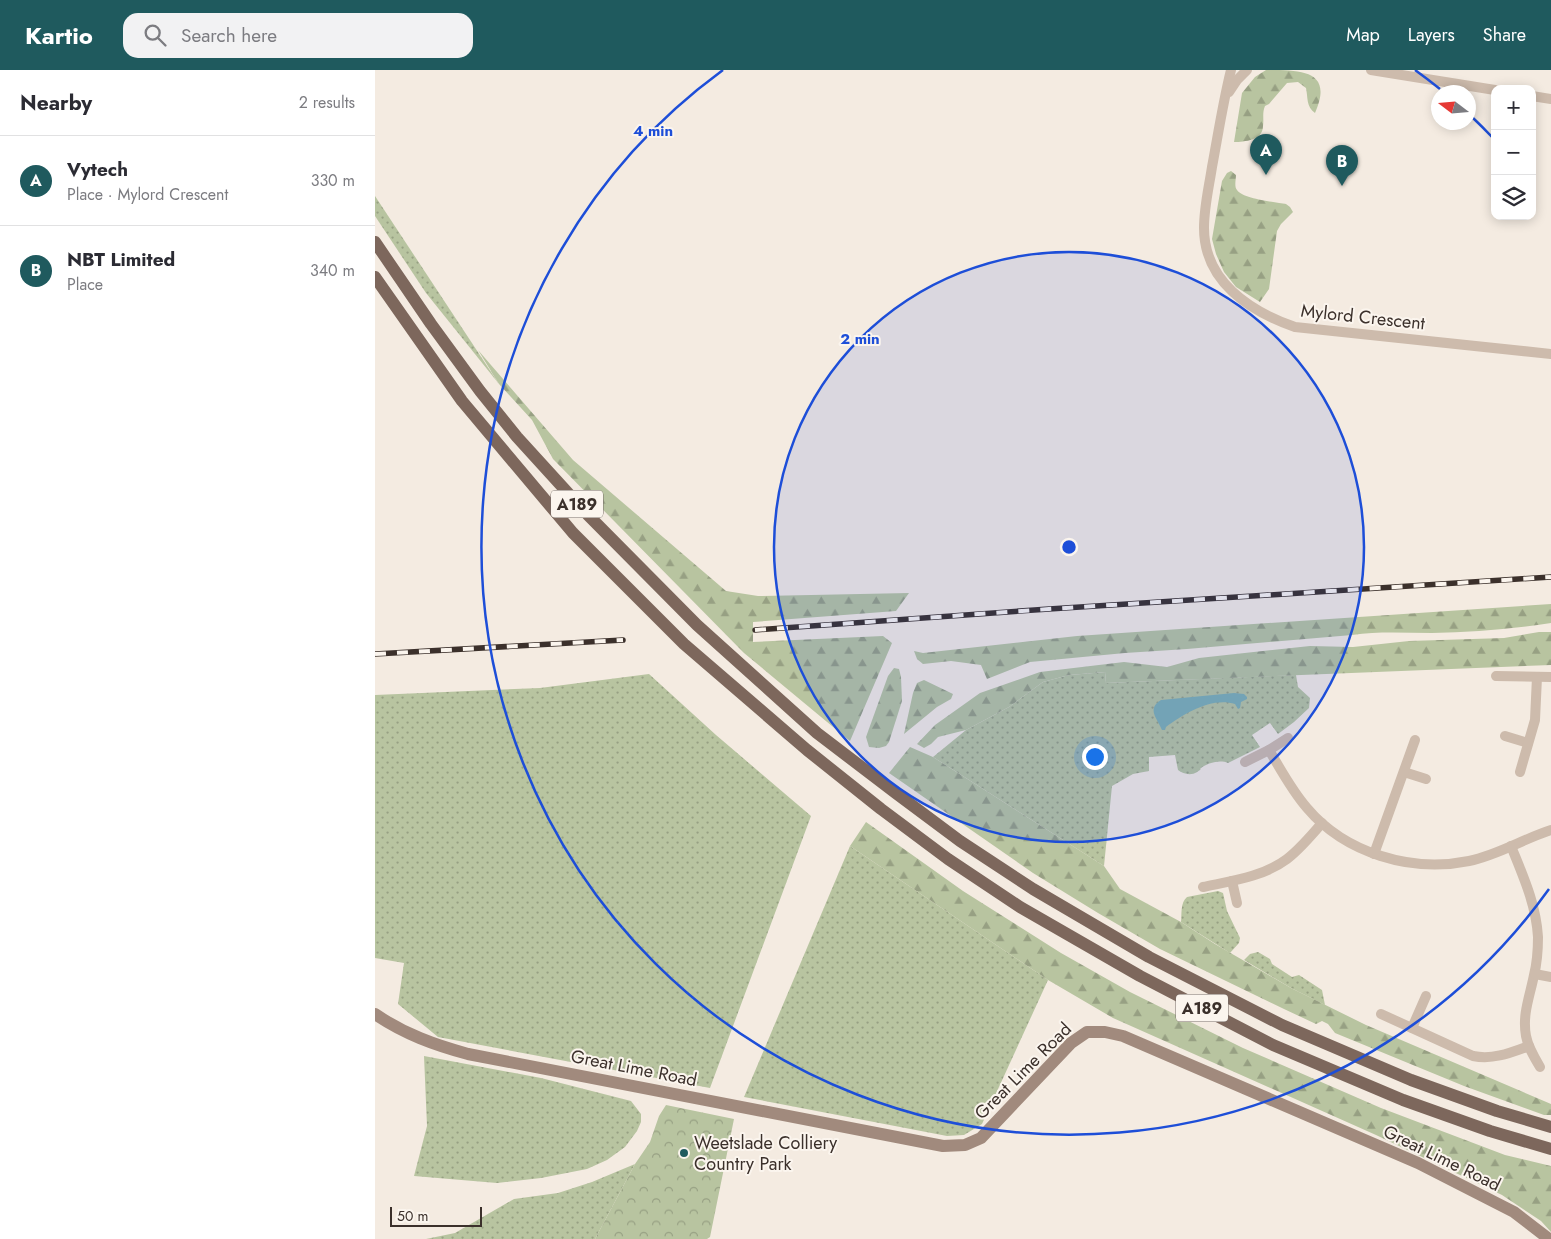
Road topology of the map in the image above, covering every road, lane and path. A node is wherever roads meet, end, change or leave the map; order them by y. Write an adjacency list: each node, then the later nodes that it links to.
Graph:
1 (1231, 70): 7 (street, Mylord Crescent)
2 (1247, 70): 7 (street)
3 (1371, 70): 4 (street)
4 (1491, 89)
5 (1536, 97): 6 (street)
6 (1551, 99)
7 (1224, 102): 10 (street, Mylord Crescent)
8 (375, 242): 38 (main road, A189)
9 (375, 277): 39 (main road, A189)
10 (1551, 354)
11 (1496, 676): 12 (street)
12 (1537, 677): 13 (street); 17 (street)
13 (1551, 677)
14 (1505, 736): 17 (street)
15 (1288, 738): 18 (street)
16 (1415, 740): 20 (street)
17 (1529, 743): 21 (street)
18 (1269, 750): 19 (street); 23 (street)
19 (1245, 762)
20 (1404, 772): 22 (street); 26 (street)
21 (1520, 772)
22 (1426, 780)
23 (1322, 823): 26 (street); 27 (street)
24 (1551, 830): 25 (street)
25 (1511, 846): 26 (street); 30 (street)
26 (1375, 854)
27 (1232, 881): 28 (street); 29 (street)
28 (1203, 887)
29 (1237, 902)
30 (1535, 974): 31 (street); 36 (street)
31 (1551, 978)
32 (1426, 996): 35 (street)
33 (375, 1014): 40 (main road, Great Lime Road)
34 (1381, 1014): 35 (street)
35 (1411, 1028): 36 (street)
36 (1529, 1046): 37 (street)
37 (1541, 1067)
38 (1551, 1127)
39 (1551, 1150)
40 (1549, 1239)

